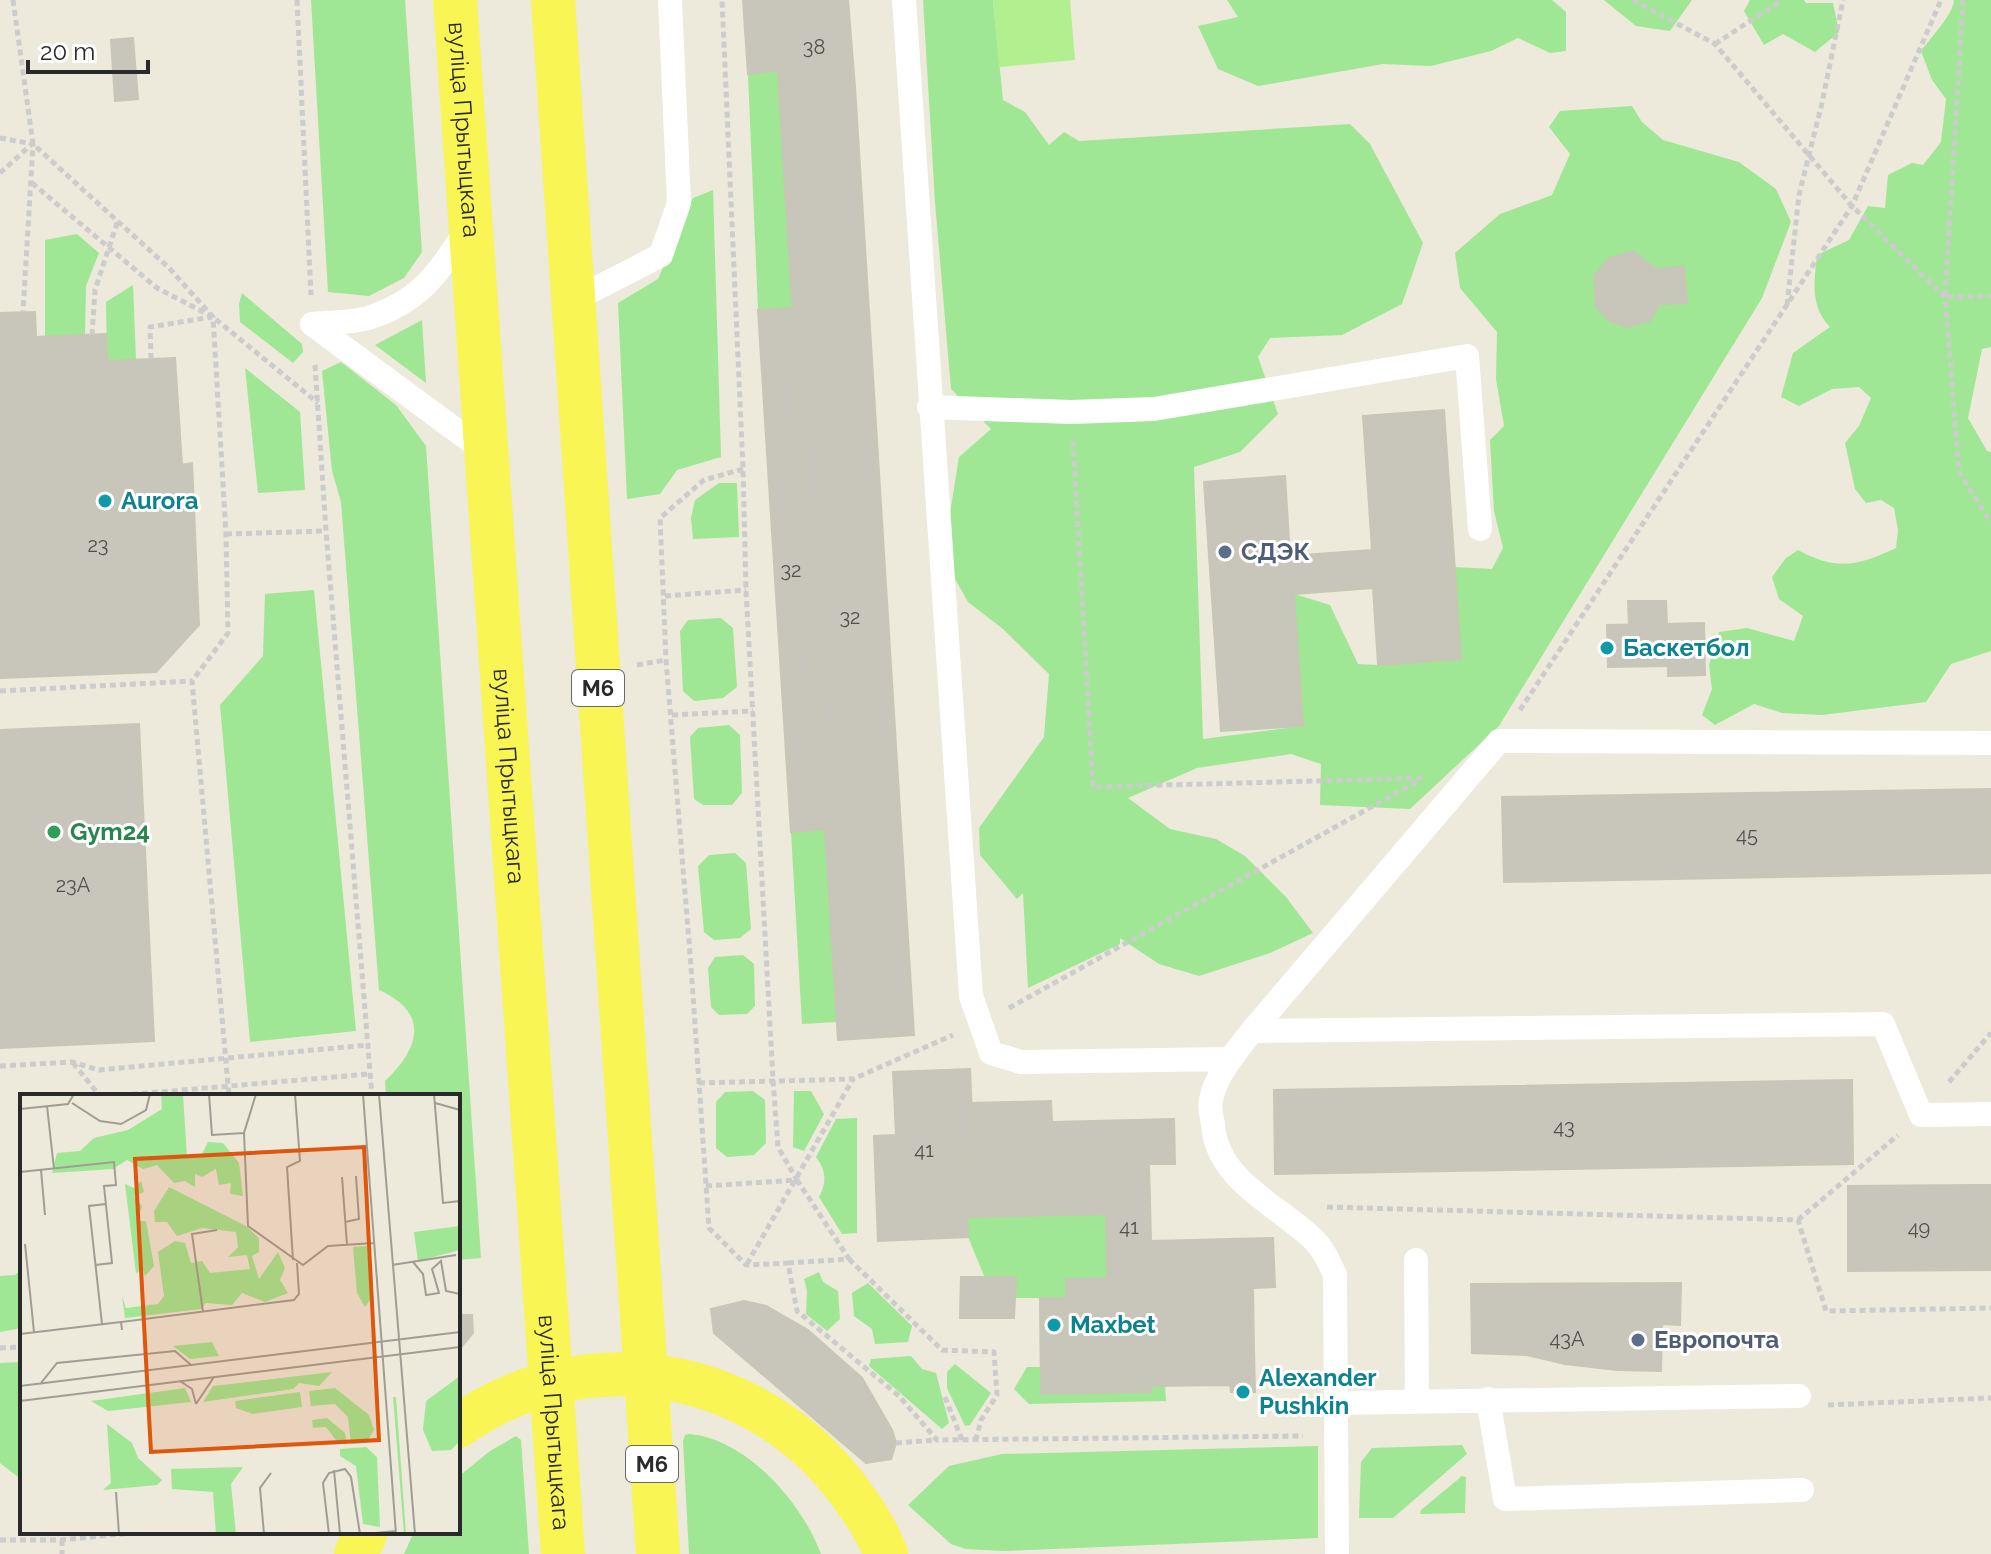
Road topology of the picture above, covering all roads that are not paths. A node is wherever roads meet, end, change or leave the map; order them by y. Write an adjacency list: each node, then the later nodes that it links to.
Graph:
1 (455, 0): 5 (main road, вуліца Прытыцкага)
2 (553, 0): 6 (main road, М6)
3 (670, 0): 6 (lane)
4 (904, 0): 7 (lane)
5 (471, 223): 8 (main road, вуліца Прытыцкага); 8 (lane)
6 (572, 301): 15 (main road, М6)
7 (929, 407): 9 (lane); 12 (lane)
8 (487, 453): 16 (main road, вуліца Прытыцкага)
9 (1480, 529)
10 (1991, 743): 11 (lane)
11 (1252, 1031): 12 (lane); 13 (lane)
12 (1229, 1059): 20 (lane)
13 (1991, 1114)
14 (1416, 1260): 19 (lane)
15 (645, 1375): 16 (main road); 26 (main road, М6); 27 (main road)
16 (551, 1382): 21 (main road); 25 (main road, вуліца Прытыцкага)
17 (1799, 1396): 18 (lane)
18 (1488, 1399): 19 (lane); 22 (lane)
19 (1417, 1401): 20 (lane)
20 (1335, 1403): 28 (lane)
21 (460, 1425)
22 (1802, 1490)
23 (365, 1534): 24 (main road)
24 (356, 1554)
25 (563, 1554)
26 (658, 1554)
27 (886, 1554)
28 (1337, 1554)

